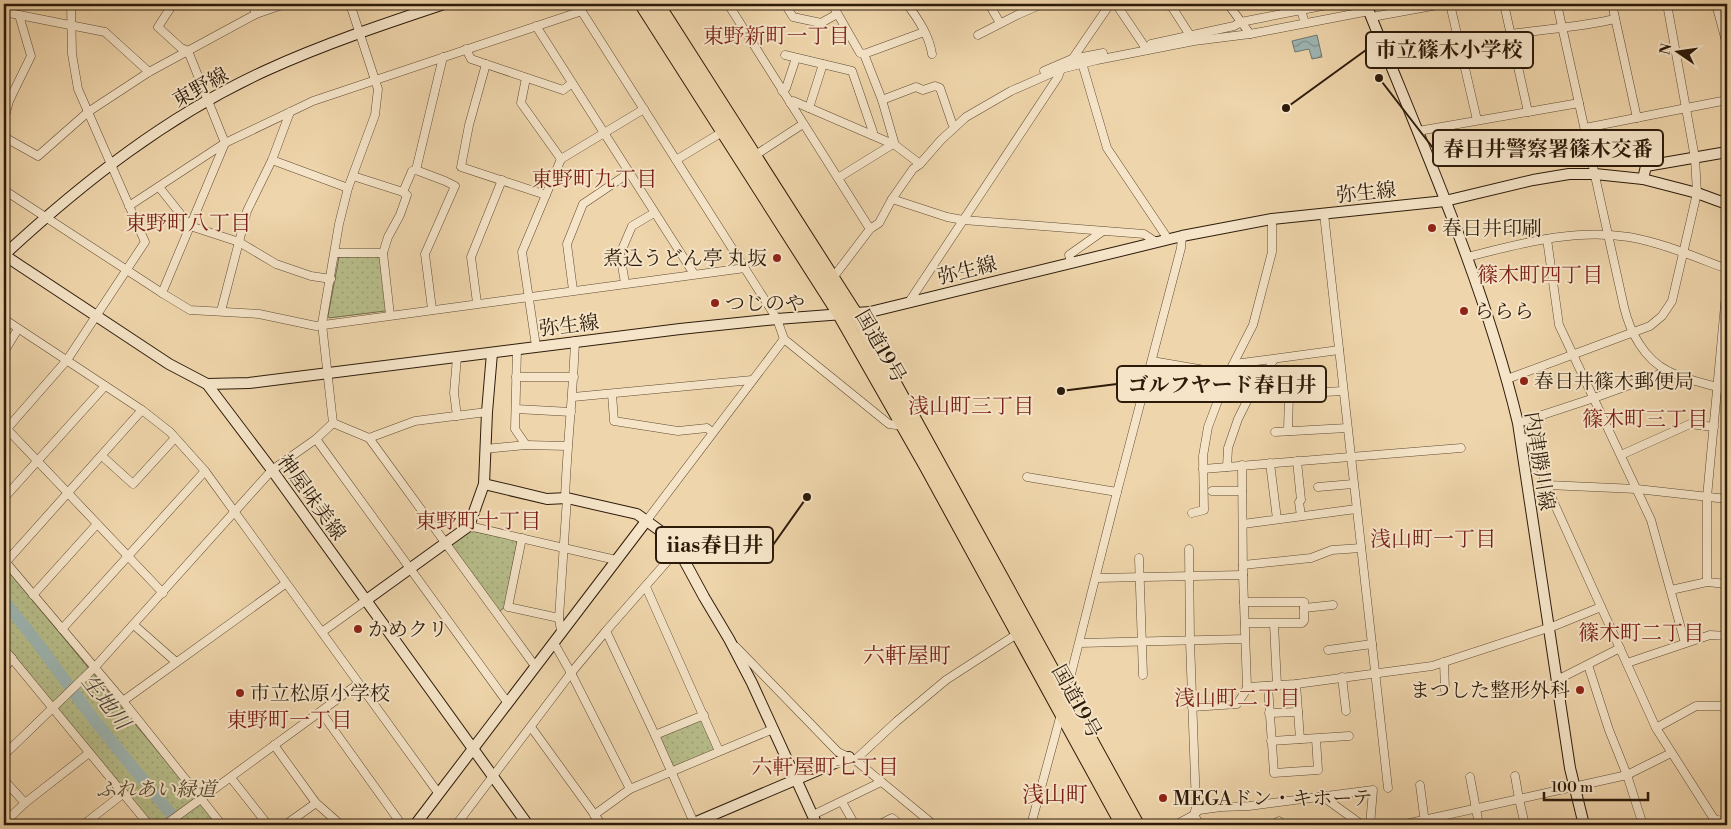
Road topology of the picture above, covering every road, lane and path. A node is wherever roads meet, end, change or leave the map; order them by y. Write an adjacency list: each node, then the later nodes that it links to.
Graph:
1 (71, 4): 40 (street)
2 (173, 4): 53 (street)
3 (252, 4): 33 (street)
4 (285, 4): 33 (street)
5 (350, 4): 45 (street)
6 (444, 4): 45 (street, 東野線)
7 (577, 4): 29 (street)
8 (642, 4): 86 (highway, 国道19号)
9 (657, 4): 94 (highway, 国道19号)
10 (728, 4): 68 (street)
11 (785, 4): 34 (street)
12 (832, 4): 34 (street)
13 (907, 4): 44 (street)
14 (990, 4): 38 (street)
15 (1042, 4): 38 (street)
16 (1110, 4): 59 (street)
17 (1116, 4): 51 (street)
18 (1170, 4): 49 (street)
19 (1228, 4): 37 (street)
20 (1332, 4): 28 (street)
21 (1443, 4): 30 (street)
22 (1450, 4): 82 (street)
23 (1504, 4): 47 (street)
24 (1557, 4): 43 (street)
25 (1612, 4): 36 (street)
26 (1667, 4): 76 (street)
27 (1716, 4): 50 (street)
28 (1300, 6): 32 (street); 39 (street)
29 (582, 11): 41 (street); 74 (street)
30 (1369, 11): 39 (street); 87 (street, 内津勝川線)
31 (4, 12): 35 (street)
32 (1282, 13): 37 (street); 42 (street)
33 (256, 14): 53 (street)
34 (837, 14): 54 (street)
35 (19, 15): 40 (street); 81 (street)
36 (1615, 19): 43 (street); 80 (street)
37 (1241, 22): 46 (street); 49 (street)
38 (1000, 23): 48 (street)
39 (1304, 24): 42 (street)
40 (72, 26): 64 (street); 77 (street)
41 (536, 26): 52 (street); 67 (street)
42 (1285, 27): 46 (street)
43 (1562, 27): 47 (street); 73 (street)
44 (924, 32): 54 (street); 55 (street)
45 (359, 33): 66 (street); 71 (street, 東野線)
46 (1250, 34): 49 (street)
47 (1511, 34): 79 (street)
48 (978, 35)
49 (1193, 39): 51 (street)
50 (1727, 45)
51 (1146, 48): 59 (street); 60 (street)
52 (466, 49): 57 (street); 61 (street)
53 (188, 50): 64 (street); 71 (street)
54 (864, 54): 69 (street)
55 (932, 54)
56 (785, 55): 58 (street)
57 (443, 57): 66 (street); 101 (street)
58 (796, 58): 62 (street); 68 (street)
59 (1072, 59): 63 (street); 84 (street)
60 (1082, 63): 63 (street); 128 (street)
61 (486, 64): 65 (street); 107 (street)
62 (823, 64): 75 (street); 89 (street)
63 (1064, 68): 84 (street); 121 (street)
64 (149, 72): 77 (street)
65 (526, 78): 67 (street); 96 (street)
66 (376, 79): 78 (street); 104 (street)
67 (572, 83): 88 (street)
68 (782, 91): 72 (street)
69 (882, 100): 84 (street); 92 (street)
70 (1727, 100): 76 (street)
71 (209, 101): 91 (street); 99 (street, 東野線)
72 (790, 103): 75 (street); 83 (street)
73 (1579, 103): 79 (street); 85 (street)
74 (644, 108): 88 (street); 98 (street)
75 (809, 108): 89 (street)
76 (1685, 109): 80 (street); 95 (street)
77 (88, 112): 90 (street); 99 (street)
78 (290, 112): 91 (street); 97 (street)
79 (1528, 112): 82 (street)
80 (1637, 118): 85 (street)
81 (4, 120)
82 (1477, 120): 87 (street)
83 (803, 124): 94 (street); 105 (street)
84 (953, 125): 100 (street)
85 (1585, 128): 103 (street)
86 (724, 131): 98 (street); 154 (highway, 国道19号)
87 (1418, 132): 115 (street, 内津勝川線)
88 (604, 134): 96 (street); 102 (street)
89 (872, 135): 92 (street)
90 (4, 137)
91 (225, 142): 108 (street); 123 (street)
92 (894, 144): 100 (street); 105 (street)
93 (1727, 152): 95 (street)
94 (754, 156): 143 (highway, 国道19号)
95 (1695, 158): 106 (street); 112 (street)
96 (561, 159): 113 (street)
97 (272, 160): 109 (street); 130 (street)
98 (676, 160): 138 (street)
99 (111, 164): 117 (street); 120 (street, 東野線)
100 (920, 164): 114 (street)
101 (416, 170): 111 (street); 151 (street)
102 (629, 173): 118 (street); 146 (street)
103 (1595, 174): 106 (street, 弥生線); 115 (street, 弥生線); 126 (street)
104 (353, 176): 109 (street); 111 (street)
105 (838, 178): 124 (street)
106 (1643, 179): 112 (street, 弥生線)
107 (502, 180): 113 (street); 150 (street)
108 (159, 187): 117 (street); 123 (street)
109 (348, 188): 132 (street)
110 (4, 190): 120 (street)
111 (403, 192): 133 (street)
112 (1697, 193): 116 (street, 弥生線); 134 (street)
113 (546, 195): 148 (street)
114 (892, 199): 121 (street); 124 (street)
115 (1445, 201): 119 (street, 弥生線); 136 (street, 内津勝川線)
116 (1727, 204)
117 (129, 206): 140 (street)
118 (654, 213): 141 (street); 145 (street)
119 (1324, 214): 122 (street, 弥生線); 166 (street)
120 (46, 216): 135 (street, 東野線); 140 (street)
121 (963, 220): 125 (street); 149 (street)
122 (1272, 220): 127 (street, 弥生線); 174 (street)
123 (190, 226): 130 (street); 147 (street)
124 (870, 229): 143 (street)
125 (1103, 230): 131 (street); 137 (street)
126 (1608, 235): 129 (street); 134 (street); 161 (street)
127 (1182, 236): 128 (street, 弥生線); 173 (street)
128 (1168, 239): 131 (street, 弥生線)
129 (1547, 239): 136 (street); 169 (street)
130 (239, 242): 142 (street); 152 (street)
131 (1156, 242): 137 (street, 弥生線)
132 (335, 253): 133 (street); 142 (street)
133 (383, 253): 155 (street)
134 (1684, 253): 139 (street); 161 (street)
135 (4, 255): 156 (street, 神屋味美線)
136 (1467, 257): 180 (street, 内津勝川線)
137 (1071, 262): 149 (street, 弥生線)
138 (745, 268): 141 (street); 158 (street)
139 (1727, 269)
140 (127, 270): 147 (street); 156 (street)
141 (694, 274): 145 (street)
142 (330, 279): 159 (street)
143 (832, 279): 153 (highway, 国道19号)
144 (1727, 282): 184 (street)
145 (624, 283): 146 (street)
146 (573, 290): 148 (street)
147 (162, 294): 152 (street)
148 (528, 296): 150 (street); 164 (street)
149 (909, 302): 153 (street, 弥生線)
150 (477, 303): 151 (street)
151 (432, 309): 155 (street)
152 (221, 311): 159 (street)
153 (855, 313): 154 (street, 弥生線); 313 (highway, 国道19号)
154 (840, 314): 158 (street, 弥生線); 197 (highway, 国道19号)
155 (390, 315): 159 (street)
156 (97, 316): 172 (street); 182 (street, 神屋味美線)
157 (4, 319): 160 (street)
158 (777, 319): 162 (street); 163 (street, 弥生線)
159 (322, 324): 176 (street)
160 (18, 329): 167 (street); 172 (street)
161 (1632, 334): 169 (street); 175 (street)
162 (784, 338): 181 (street); 197 (street)
163 (575, 342): 164 (street, 弥生線); 179 (street)
164 (536, 346): 165 (street, 弥生線)
165 (517, 349): 168 (street, 弥生線); 178 (street)
166 (1339, 350): 171 (street); 186 (street)
167 (4, 352)
168 (492, 353): 170 (street, 弥生線); 192 (street)
169 (1572, 355): 180 (street); 189 (street)
170 (457, 357): 176 (street, 弥生線); 194 (street)
171 (1274, 359): 174 (street); 219 (street)
172 (67, 360): 183 (street); 200 (street)
173 (1152, 361): 177 (street); 231 (street)
174 (1234, 364): 177 (street)
175 (1668, 371): 184 (street); 189 (street)
176 (328, 373): 182 (street, 弥生線); 195 (street)
177 (1228, 374): 220 (street)
178 (516, 377): 179 (street); 190 (street)
179 (574, 377): 188 (street)
180 (1507, 379): 196 (street, 内津勝川線)
181 (752, 380): 187 (street); 202 (street)
182 (207, 384): 221 (street, 神屋味美線)
183 (105, 386): 191 (street); 215 (street)
184 (1718, 387): 185 (street); 198 (street)
185 (1727, 390)
186 (1343, 391): 199 (street); 201 (street)
187 (612, 394): 188 (street); 202 (street)
188 (573, 397): 193 (street)
189 (1594, 398): 196 (street); 212 (street)
190 (516, 409): 193 (street); 208 (street)
191 (142, 410): 204 (street); 213 (street)
192 (486, 412): 194 (street); 211 (street)
193 (571, 412): 209 (street)
194 (457, 416): 205 (street)
195 (333, 423): 205 (street); 206 (street)
196 (1518, 423): 207 (street, 内津勝川線)
197 (903, 426): 285 (highway, 国道19号)
198 (1714, 427): 212 (street); 233 (street)
199 (1347, 428): 201 (street); 214 (street)
200 (5, 431): 215 (street)
201 (1288, 431): 203 (street)
202 (712, 432): 242 (street)
203 (1275, 432)
204 (175, 438): 213 (street); 222 (street)
205 (369, 438): 247 (street)
206 (316, 439): 221 (street); 257 (street)
207 (1520, 439): 226 (street); 280 (street, 内津勝川線)
208 (526, 445): 209 (street); 211 (street)
209 (567, 446): 235 (street)
210 (1460, 448): 214 (street)
211 (485, 449): 224 (street)
212 (1621, 455): 228 (street)
213 (102, 456): 232 (street)
214 (1350, 457): 216 (street); 225 (street)
215 (37, 460): 232 (street); 234 (street)
216 (1297, 461): 217 (street); 240 (street)
217 (1270, 463): 218 (street); 241 (street)
218 (1242, 465): 219 (street); 230 (street)
219 (1227, 467): 220 (street)
220 (1204, 469): 239 (street)
221 (272, 470): 238 (street); 269 (street, 神屋味美線)
222 (205, 471): 238 (street); 252 (street)
223 (1027, 477): 231 (street)
224 (484, 484): 235 (street); 245 (street)
225 (1353, 484): 227 (street); 237 (street)
226 (1547, 486): 228 (street); 273 (street)
227 (1318, 487)
228 (1637, 489): 233 (street); 266 (street)
229 (1212, 491): 230 (street)
230 (1242, 491): 244 (street)
231 (1117, 492): 260 (street)
232 (68, 493): 243 (street); 255 (street)
233 (1707, 497): 236 (street); 262 (street)
234 (4, 498)
235 (566, 498): 242 (street); 248 (street)
236 (1727, 499)
237 (1356, 509): 240 (street); 249 (street)
238 (235, 513): 263 (street); 267 (street)
239 (1192, 513)
240 (1301, 516): 241 (street)
241 (1277, 519): 244 (street)
242 (647, 520): 250 (street); 254 (street)
243 (97, 524): 252 (street); 268 (street)
244 (1243, 524): 256 (street)
245 (469, 526): 246 (street); 247 (street)
246 (522, 538): 248 (street); 272 (street)
247 (444, 544): 257 (street); 275 (street)
248 (564, 547): 254 (street); 276 (street)
249 (1361, 548): 256 (street); 294 (street)
250 (678, 549): 265 (street); 287 (street)
251 (1189, 549): 259 (street)
252 (128, 556): 267 (street); 281 (street)
253 (1140, 558): 261 (street)
254 (616, 560): 282 (street)
255 (5, 561): 268 (street)
256 (1243, 565): 258 (street)
257 (410, 569): 269 (street); 319 (street)
258 (1243, 575): 259 (street); 270 (street)
259 (1189, 577): 261 (street); 289 (street)
260 (1096, 578): 261 (street); 292 (street)
261 (1140, 578): 290 (street)
262 (1707, 582): 264 (street); 266 (street)
263 (285, 584): 284 (street); 299 (street)
264 (1727, 584)
265 (646, 587): 283 (street); 328 (street)
266 (1671, 590): 293 (street)
267 (163, 593): 279 (street)
268 (33, 595): 281 (street)
269 (365, 601): 284 (street); 338 (street, 神屋味美線)
270 (1244, 602): 274 (street); 277 (street)
271 (1333, 605): 274 (street)
272 (508, 607): 275 (street); 276 (street)
273 (1601, 607): 280 (street); 295 (street)
274 (1304, 608): 278 (street)
275 (497, 615): 303 (street)
276 (559, 618): 282 (street)
277 (1245, 624): 278 (street); 288 (street)
278 (1274, 624): 314 (street)
279 (134, 625): 299 (street); 305 (street)
280 (1548, 627): 300 (street); 310 (street, 内津勝川線)
281 (62, 629): 305 (street)
282 (561, 631): 291 (street)
283 (606, 631): 306 (street); 332 (street)
284 (322, 632): 311 (street)
285 (1017, 634): 327 (highway, 国道19号); 343 (street)
286 (1727, 636): 293 (street)
287 (729, 639): 331 (street); 343 (street)
288 (1245, 639): 289 (street); 316 (street)
289 (1190, 641): 290 (street); 322 (street)
290 (1142, 642): 292 (street); 308 (street)
291 (554, 643): 303 (street); 306 (street)
292 (1080, 643): 313 (street)
293 (1685, 643): 301 (street)
294 (1372, 644): 297 (street); 307 (street)
295 (1620, 648): 301 (street); 302 (street)
296 (4, 649): 298 (street)
297 (1328, 650)
298 (12, 658): 304 (street); 321 (street)
299 (176, 662): 318 (street)
300 (1444, 662): 307 (street); 317 (street)
301 (1626, 662): 330 (street)
302 (1588, 665): 310 (street); 345 (street)
303 (535, 666): 319 (street)
304 (4, 669)
305 (94, 669): 318 (street); 321 (street)
306 (571, 673): 329 (street); 356 (street)
307 (1375, 673): 309 (street); 355 (street)
308 (1143, 675)
309 (1342, 678): 312 (street); 323 (street)
310 (1557, 678): 354 (street, 内津勝川線)
311 (358, 684): 324 (street); 358 (street)
312 (1296, 684): 314 (street); 325 (street)
313 (1060, 685): 394 (highway, 国道19号)
314 (1277, 685): 315 (street)
315 (1268, 686): 316 (street); 326 (street)
316 (1247, 687): 322 (street)
317 (1445, 690)
318 (123, 701): 360 (street)
319 (507, 702): 338 (street)
320 (1727, 706): 330 (street)
321 (54, 707): 340 (street); 342 (street)
322 (1192, 707): 369 (street)
323 (1346, 711)
324 (321, 712): 337 (street); 381 (street)
325 (1298, 712): 326 (street); 335 (street)
326 (1269, 713): 336 (street)
327 (1061, 714): 392 (street); 393 (highway, 国道19号)
328 (704, 715): 332 (street); 339 (street)
329 (531, 727): 347 (street); 367 (street)
330 (1656, 728): 341 (street)
331 (772, 729): 339 (street); 350 (street)
332 (655, 735): 344 (street)
333 (1348, 736): 334 (street)
334 (1316, 738): 335 (street); 336 (street)
335 (1300, 739): 336 (street)
336 (1271, 741)
337 (274, 745): 349 (street); 364 (street)
338 (472, 749): 347 (street, 神屋味美線); 358 (street)
339 (720, 751): 344 (street)
340 (89, 752): 357 (street); 363 (street)
341 (1671, 753): 345 (street); 374 (street)
342 (4, 755)
343 (852, 758): 350 (street); 352 (street)
344 (671, 772): 356 (street); 386 (street)
345 (1628, 775): 354 (street); 405 (street)
346 (1515, 776): 361 (street)
347 (493, 777): 383 (street); 384 (street, 神屋味美線)
348 (1470, 777): 365 (street)
349 (231, 778): 360 (street); 378 (street)
350 (796, 779): 368 (street); 386 (street)
351 (4, 780): 363 (street)
352 (881, 782): 362 (street); 391 (street)
353 (1420, 785): 372 (street)
354 (1574, 787): 361 (street); 404 (street, 内津勝川線)
355 (1388, 788)
356 (630, 789): 367 (street)
357 (124, 793): 375 (street); 376 (street)
358 (438, 794): 382 (street)
359 (1322, 796): 369 (street); 399 (street); 400 (street)
360 (202, 798): 373 (street); 377 (street)
361 (1518, 799): 365 (street); 403 (street)
362 (842, 802): 368 (street); 388 (street)
363 (25, 803): 370 (street)
364 (316, 803): 371 (street); 380 (street)
365 (1475, 809): 372 (street); 402 (street)
366 (1727, 812): 374 (street)
367 (594, 815): 385 (street)
368 (813, 815): 387 (street)
369 (1194, 815): 395 (street); 396 (street)
370 (4, 822)
371 (297, 822): 379 (street)
372 (1425, 823): 401 (street)
373 (166, 824)
374 (1727, 824)
375 (83, 825)
376 (149, 825)
377 (222, 825)
378 (268, 825)
379 (285, 825)
380 (341, 825)
381 (402, 825)
382 (414, 825)
383 (456, 825)
384 (528, 825)
385 (602, 825)
386 (692, 825)
387 (817, 825)
388 (855, 825)
389 (878, 825): 390 (street)
390 (900, 825)
391 (934, 825)
392 (1031, 825)
393 (1123, 825)
394 (1137, 825)
395 (1175, 825)
396 (1200, 825)
397 (1272, 825): 398 (street)
398 (1284, 825)
399 (1362, 825)
400 (1370, 825)
401 (1401, 825)
402 (1479, 825)
403 (1525, 825)
404 (1584, 825)
405 (1643, 825)

